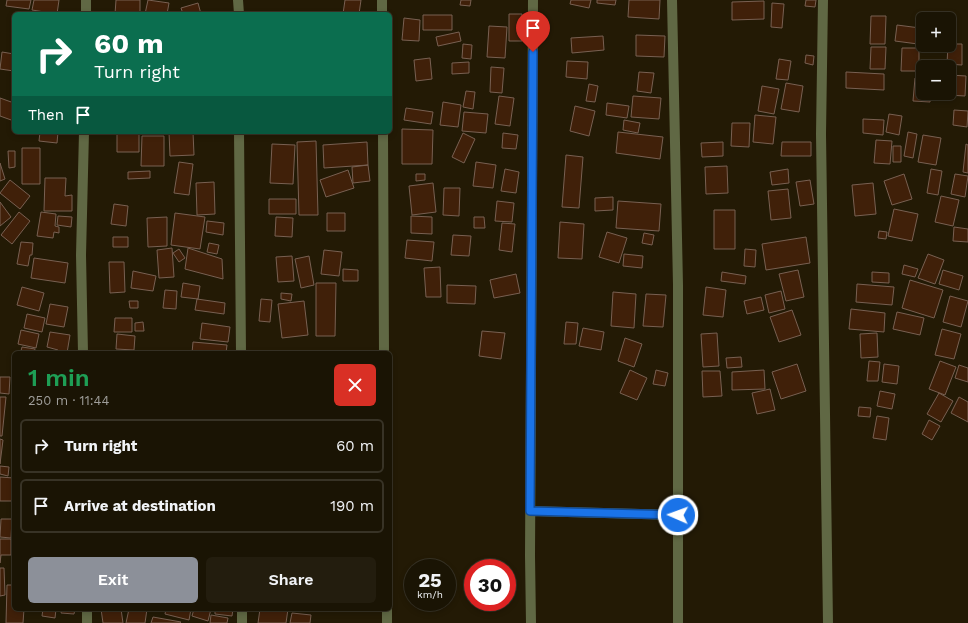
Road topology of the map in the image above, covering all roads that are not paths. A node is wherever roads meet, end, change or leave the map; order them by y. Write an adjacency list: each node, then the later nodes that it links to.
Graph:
1 (86, 0): 7 (street)
2 (238, 0): 8 (street)
3 (382, 0): 9 (street)
4 (533, 0): 16 (street)
5 (672, 0): 17 (street)
6 (823, 0): 26 (street)
7 (86, 12)
8 (239, 12)
9 (382, 12)
10 (84, 134): 13 (street)
11 (239, 134): 14 (street)
12 (383, 134): 15 (street)
13 (83, 351)
14 (241, 351)
15 (384, 351)
16 (530, 511): 17 (street); 24 (street)
17 (678, 515): 25 (street)
18 (87, 611): 21 (street)
19 (242, 611): 22 (street)
20 (387, 611): 23 (street)
21 (87, 623)
22 (242, 623)
23 (387, 623)
24 (531, 623)
25 (678, 623)
26 (828, 623)

